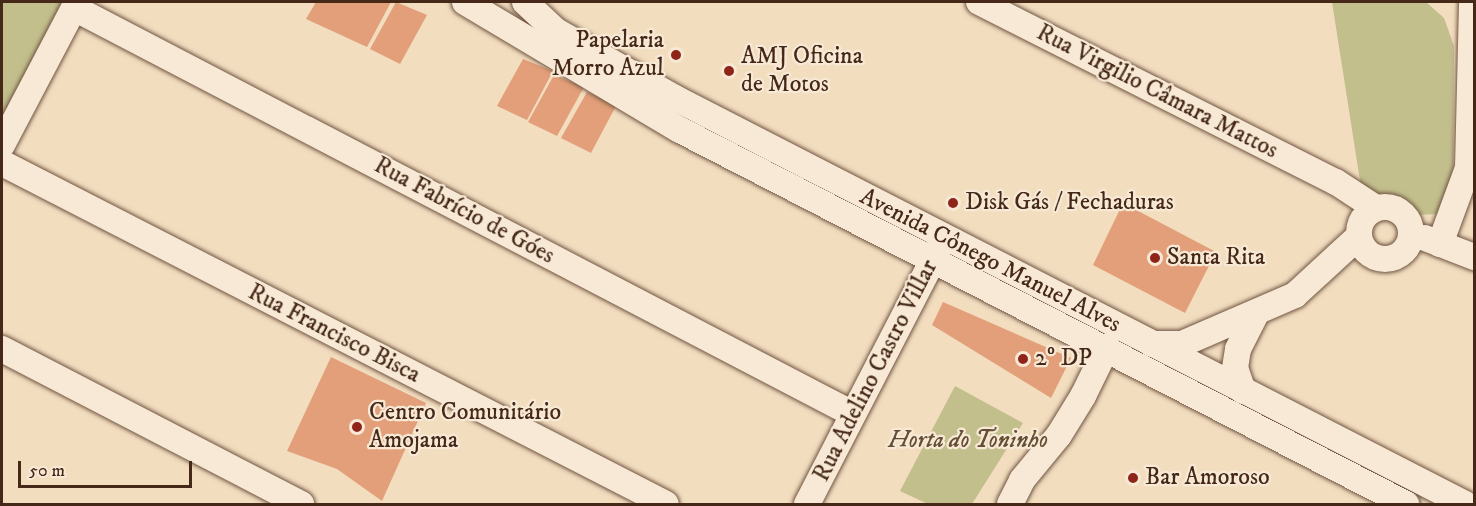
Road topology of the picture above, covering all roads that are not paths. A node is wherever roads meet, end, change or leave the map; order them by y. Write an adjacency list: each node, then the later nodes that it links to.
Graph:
1 (465, 2): 13 (street, Avenida Cônego Manuel Alves)
2 (525, 2): 9 (street, Avenida Cônego Manuel Alves)
3 (979, 2): 8 (street, Rua Virgilio Câmara Mattos)
4 (1468, 4): 11 (street)
5 (76, 5): 6 (street); 19 (street, Rua Fabrício de Góes)
6 (2, 145)
7 (2, 163): 21 (street, Rua Francisco Bisca)
8 (1365, 229): 10 (street); 10 (street); 14 (street)
9 (945, 237): 13 (street, Rua Adelino Castro Villar); 15 (street, Avenida Cônego Manuel Alves)
10 (1410, 240): 11 (street)
11 (1440, 244): 12 (street)
12 (1474, 257)
13 (933, 260): 16 (street, Avenida Cônego Manuel Alves); 19 (street, Rua Adelino Castro Villar)
14 (1256, 314): 15 (street); 18 (street)
15 (1152, 344): 18 (street, Avenida Cônego Manuel Alves)
16 (1107, 347): 23 (street); 24 (street, Avenida Cônego Manuel Alves)
17 (2, 349): 20 (street)
18 (1243, 391): 25 (street, Avenida Cônego Manuel Alves)
19 (853, 414): 22 (street, Rua Adelino Castro Villar)
20 (301, 504)
21 (666, 504)
22 (807, 504)
23 (1010, 504)
24 (1406, 504)
25 (1465, 504)

